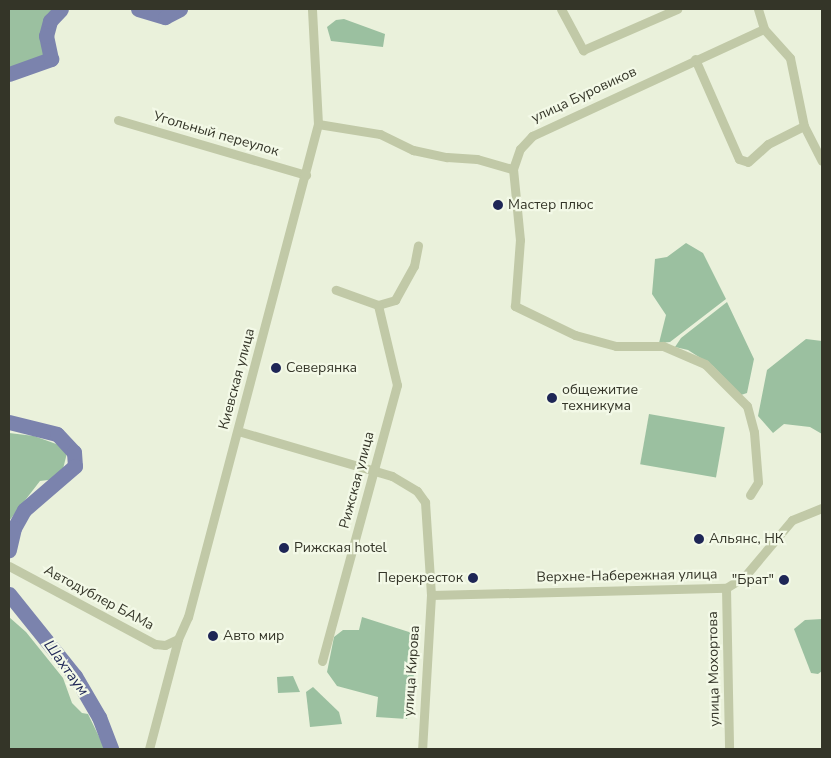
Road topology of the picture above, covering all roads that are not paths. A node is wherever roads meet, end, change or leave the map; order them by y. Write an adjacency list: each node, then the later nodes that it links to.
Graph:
1 (312, 9): 8 (street, Киевская улица)
2 (562, 9): 3 (street)
3 (677, 9)
4 (758, 9): 5 (street)
5 (764, 29): 6 (street, улица Буровиков); 9 (street)
6 (695, 59): 9 (street); 11 (street, улица Буровиков)
7 (118, 120): 12 (street, Угольный переулок)
8 (318, 124): 11 (street); 12 (street, Киевская улица)
9 (804, 126): 10 (street)
10 (822, 161)
11 (513, 169): 18 (street, улица Буровиков)
12 (306, 175): 16 (street, Киевская улица)
13 (418, 245): 15 (street)
14 (336, 290): 15 (street)
15 (378, 305): 17 (street, Рижская улица)
16 (238, 431): 17 (street, улица Кирова); 23 (street, Киевская улица)
17 (374, 471): 22 (street, улица Кирова); 24 (street, Рижская улица)
18 (750, 495)
19 (822, 508): 21 (street, Верхне-Набережная улица)
20 (9, 566): 23 (street, Автодублер БАМа)
21 (726, 588): 22 (street, Верхне-Набережная улица); 27 (street, улица Мохортова)
22 (431, 595): 26 (street, улица Кирова)
23 (178, 639): 25 (street, Киевская улица)
24 (322, 661)
25 (149, 749)
26 (422, 749)
27 (730, 749)

